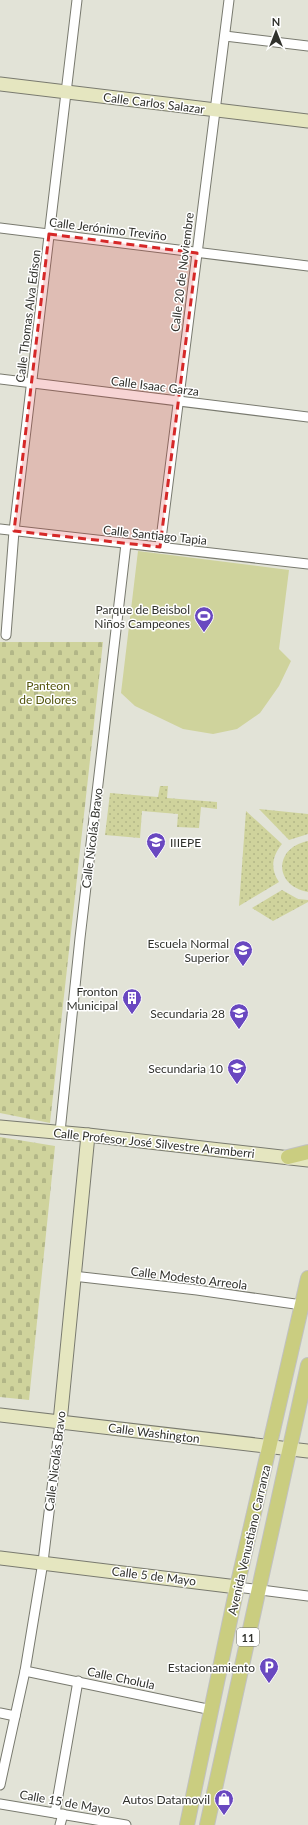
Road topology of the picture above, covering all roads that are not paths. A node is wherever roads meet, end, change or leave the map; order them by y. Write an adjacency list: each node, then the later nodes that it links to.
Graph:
1 (77, 0): 6 (street, Calle Thomas Alva Edison)
2 (229, 0): 3 (street, Calle 20 de Noviembre)
3 (225, 36): 4 (street); 7 (street, Calle 20 de Noviembre)
4 (308, 46)
5 (0, 84): 6 (street, Calle Carlos Salazar)
6 (66, 93): 7 (street, Calle Carlos Salazar); 10 (street, Calle Thomas Alva Edison)
7 (214, 110): 8 (street, Calle Carlos Salazar); 11 (street, Calle 20 de Noviembre)
8 (308, 121)
9 (0, 228): 10 (street, Calle Jerónimo Treviño)
10 (49, 234): 11 (street, Calle Jerónimo Treviño); 14 (street, Calle Thomas Alva Edison)
11 (197, 253): 12 (street, Calle Jerónimo Treviño); 15 (street, Calle 20 de Noviembre)
12 (308, 266)
13 (0, 379): 14 (street, Calle Isaac Garza)
14 (32, 382): 15 (street, Calle Isaac Garza); 18 (street, Calle Thomas Alva Edison)
15 (178, 400): 16 (street, Calle Isaac Garza); 20 (street, Calle 20 de Noviembre)
16 (308, 416)
17 (0, 529): 18 (street, Calle Santiago Tapia)
18 (14, 530): 19 (street, Calle Santiago Tapia); 22 (street, Calle Thomas Alva Edison)
19 (126, 544): 20 (street, Calle Santiago Tapia); 25 (street, Calle Nicolás Bravo)
20 (160, 547): 21 (street, Calle Santiago Tapia)
21 (308, 561)
22 (4, 593): 23 (street, Calle Thomas Alva Edison)
23 (6, 635)
24 (0, 1127): 25 (street, Calle Profesor José Silvestre Aramberri)
25 (60, 1132): 26 (street, Calle Profesor José Silvestre Aramberri)
26 (88, 1135): 28 (street, Calle Profesor José Silvestre Aramberri); 30 (street, Calle Nicolás Bravo)
27 (308, 1152): 28 (main road)
28 (288, 1157): 29 (street, Calle Profesor José Silvestre Aramberri)
29 (308, 1160)
30 (73, 1276): 32 (street, Calle Modesto Arreola); 35 (street, Calle Nicolás Bravo)
31 (308, 1278): 32 (main road, Avenida Venustiano Carranza / 11)
32 (302, 1305): 36 (main road, Avenida Venustiano Carranza / 11)
33 (308, 1365): 37 (main road, Avenida Venustiano Carranza / 11)
34 (0, 1415): 35 (street, Calle Washington)
35 (60, 1422): 36 (street, Calle Washington); 40 (street, Calle Nicolás Bravo)
36 (270, 1446): 37 (street, Calle Washington); 41 (main road, Avenida Venustiano Carranza / 11)
37 (289, 1448): 38 (street, Calle Washington); 42 (main road, Avenida Venustiano Carranza / 11)
38 (308, 1451)
39 (0, 1558): 40 (street, Calle 5 de Mayo)
40 (43, 1562): 41 (street, Calle 5 de Mayo); 44 (street, Calle Nicolás Bravo)
41 (238, 1587): 42 (street, Calle 5 de Mayo); 46 (main road, Avenida Venustiano Carranza / 11)
42 (258, 1589): 43 (street, Calle 5 de Mayo); 55 (main road, Avenida Venustiano Carranza / 11)
43 (308, 1596)
44 (25, 1671): 45 (street, Calle Cholula); 48 (street, Calle Nicolás Bravo)
45 (78, 1681): 46 (street, Calle Cholula); 51 (street)
46 (212, 1710): 54 (main road, Avenida Venustiano Carranza / 11)
47 (0, 1713): 48 (street)
48 (15, 1716): 49 (street, Calle Nicolás Bravo)
49 (0, 1785)
50 (0, 1804): 51 (street, Calle 15 de Mayo)
51 (59, 1813): 52 (street); 53 (street, Calle 15 de Mayo)
52 (60, 1825)
53 (126, 1825)
54 (187, 1825)
55 (207, 1825)

